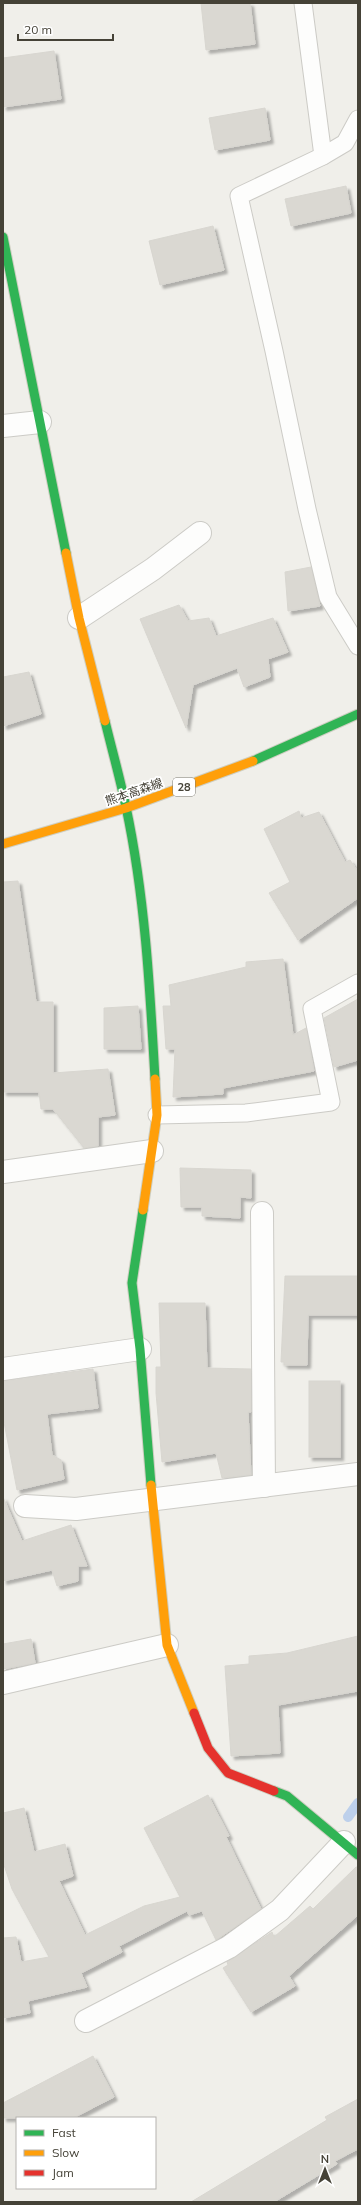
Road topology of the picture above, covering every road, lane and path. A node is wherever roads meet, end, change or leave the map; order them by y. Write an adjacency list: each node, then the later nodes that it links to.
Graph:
1 (303, 3): 3 (lane)
2 (358, 119): 3 (lane)
3 (323, 156): 10 (lane)
4 (3, 237): 5 (street)
5 (8, 289): 6 (street)
6 (40, 422): 7 (street); 9 (street)
7 (3, 426)
8 (200, 533): 9 (street)
9 (79, 618): 12 (street)
10 (358, 646)
11 (358, 714): 12 (street, 熊本高森線 / 28)
12 (126, 808): 13 (street, 熊本高森線 / 28); 15 (street)
13 (3, 844)
14 (358, 982): 15 (lane)
15 (157, 1115): 16 (street)
16 (152, 1151): 17 (street); 19 (street)
17 (3, 1172)
18 (262, 1213): 22 (street)
19 (140, 1349): 20 (street); 23 (street)
20 (3, 1369)
21 (358, 1474): 22 (street)
22 (264, 1486): 23 (street)
23 (152, 1499): 24 (street); 25 (street)
24 (25, 1506)
25 (168, 1645): 26 (street); 27 (street)
26 (3, 1682)
27 (351, 1849): 28 (street)
28 (86, 2021)

